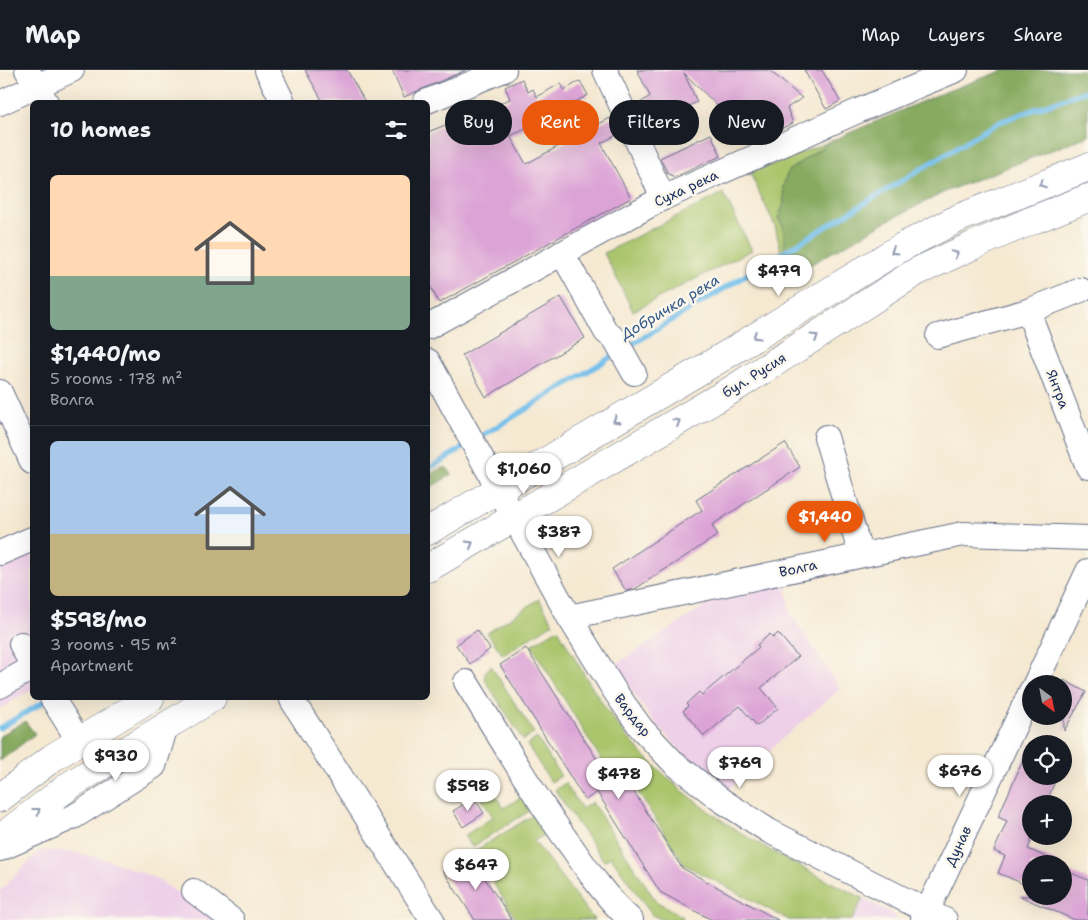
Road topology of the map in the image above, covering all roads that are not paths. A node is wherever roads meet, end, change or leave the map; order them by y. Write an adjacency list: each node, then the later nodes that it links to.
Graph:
1 (72, 70): 7 (street)
2 (267, 70): 8 (street)
3 (504, 70): 9 (street)
4 (605, 70): 12 (street)
5 (956, 70): 6 (street, Суха река)
6 (927, 75): 12 (street, Суха река)
7 (37, 86): 10 (street)
8 (282, 100)
9 (430, 100)
10 (0, 103)
11 (1088, 167): 27 (main road, one-way to 27)
12 (664, 198): 14 (street, Суха река)
13 (1088, 198): 28 (main road, бул. Русия, one-way to 13)
14 (562, 253): 18 (street, Суха река); 20 (street)
15 (1082, 290): 17 (street)
16 (597, 291): 20 (street)
17 (1028, 311): 19 (street); 26 (street, Янтра)
18 (430, 327)
19 (938, 336)
20 (615, 339): 22 (street)
21 (430, 364): 27 (street, Вардар)
22 (634, 373)
23 (0, 392): 25 (street)
24 (826, 437): 33 (street)
25 (30, 458)
26 (1088, 467)
27 (493, 478): 28 (street, Вардар); 29 (main road)
28 (514, 518): 34 (main road, бул. Русия, one-way to 28); 36 (street, Вардар)
29 (430, 529)
30 (1088, 538): 33 (street, Волга)
31 (30, 540): 32 (street)
32 (0, 553)
33 (861, 555): 36 (street, Волга)
34 (430, 567)
35 (1088, 572): 40 (street)
36 (569, 617): 54 (street, Вардар)
37 (21, 644): 38 (street)
38 (30, 663)
39 (30, 668): 42 (street)
40 (1039, 675)
41 (466, 682): 57 (street)
42 (0, 686)
43 (147, 700): 49 (main road)
44 (209, 700): 48 (main road)
45 (292, 700): 56 (street)
46 (55, 703): 49 (street)
47 (1022, 712): 54 (street, Дунав)
48 (166, 726): 51 (main road, one-way to 48); 52 (street)
49 (79, 741): 50 (main road)
50 (0, 798)
51 (0, 842)
52 (0, 849)
53 (194, 891): 55 (street)
54 (932, 917)
55 (232, 920)
56 (432, 920)
57 (631, 920)

